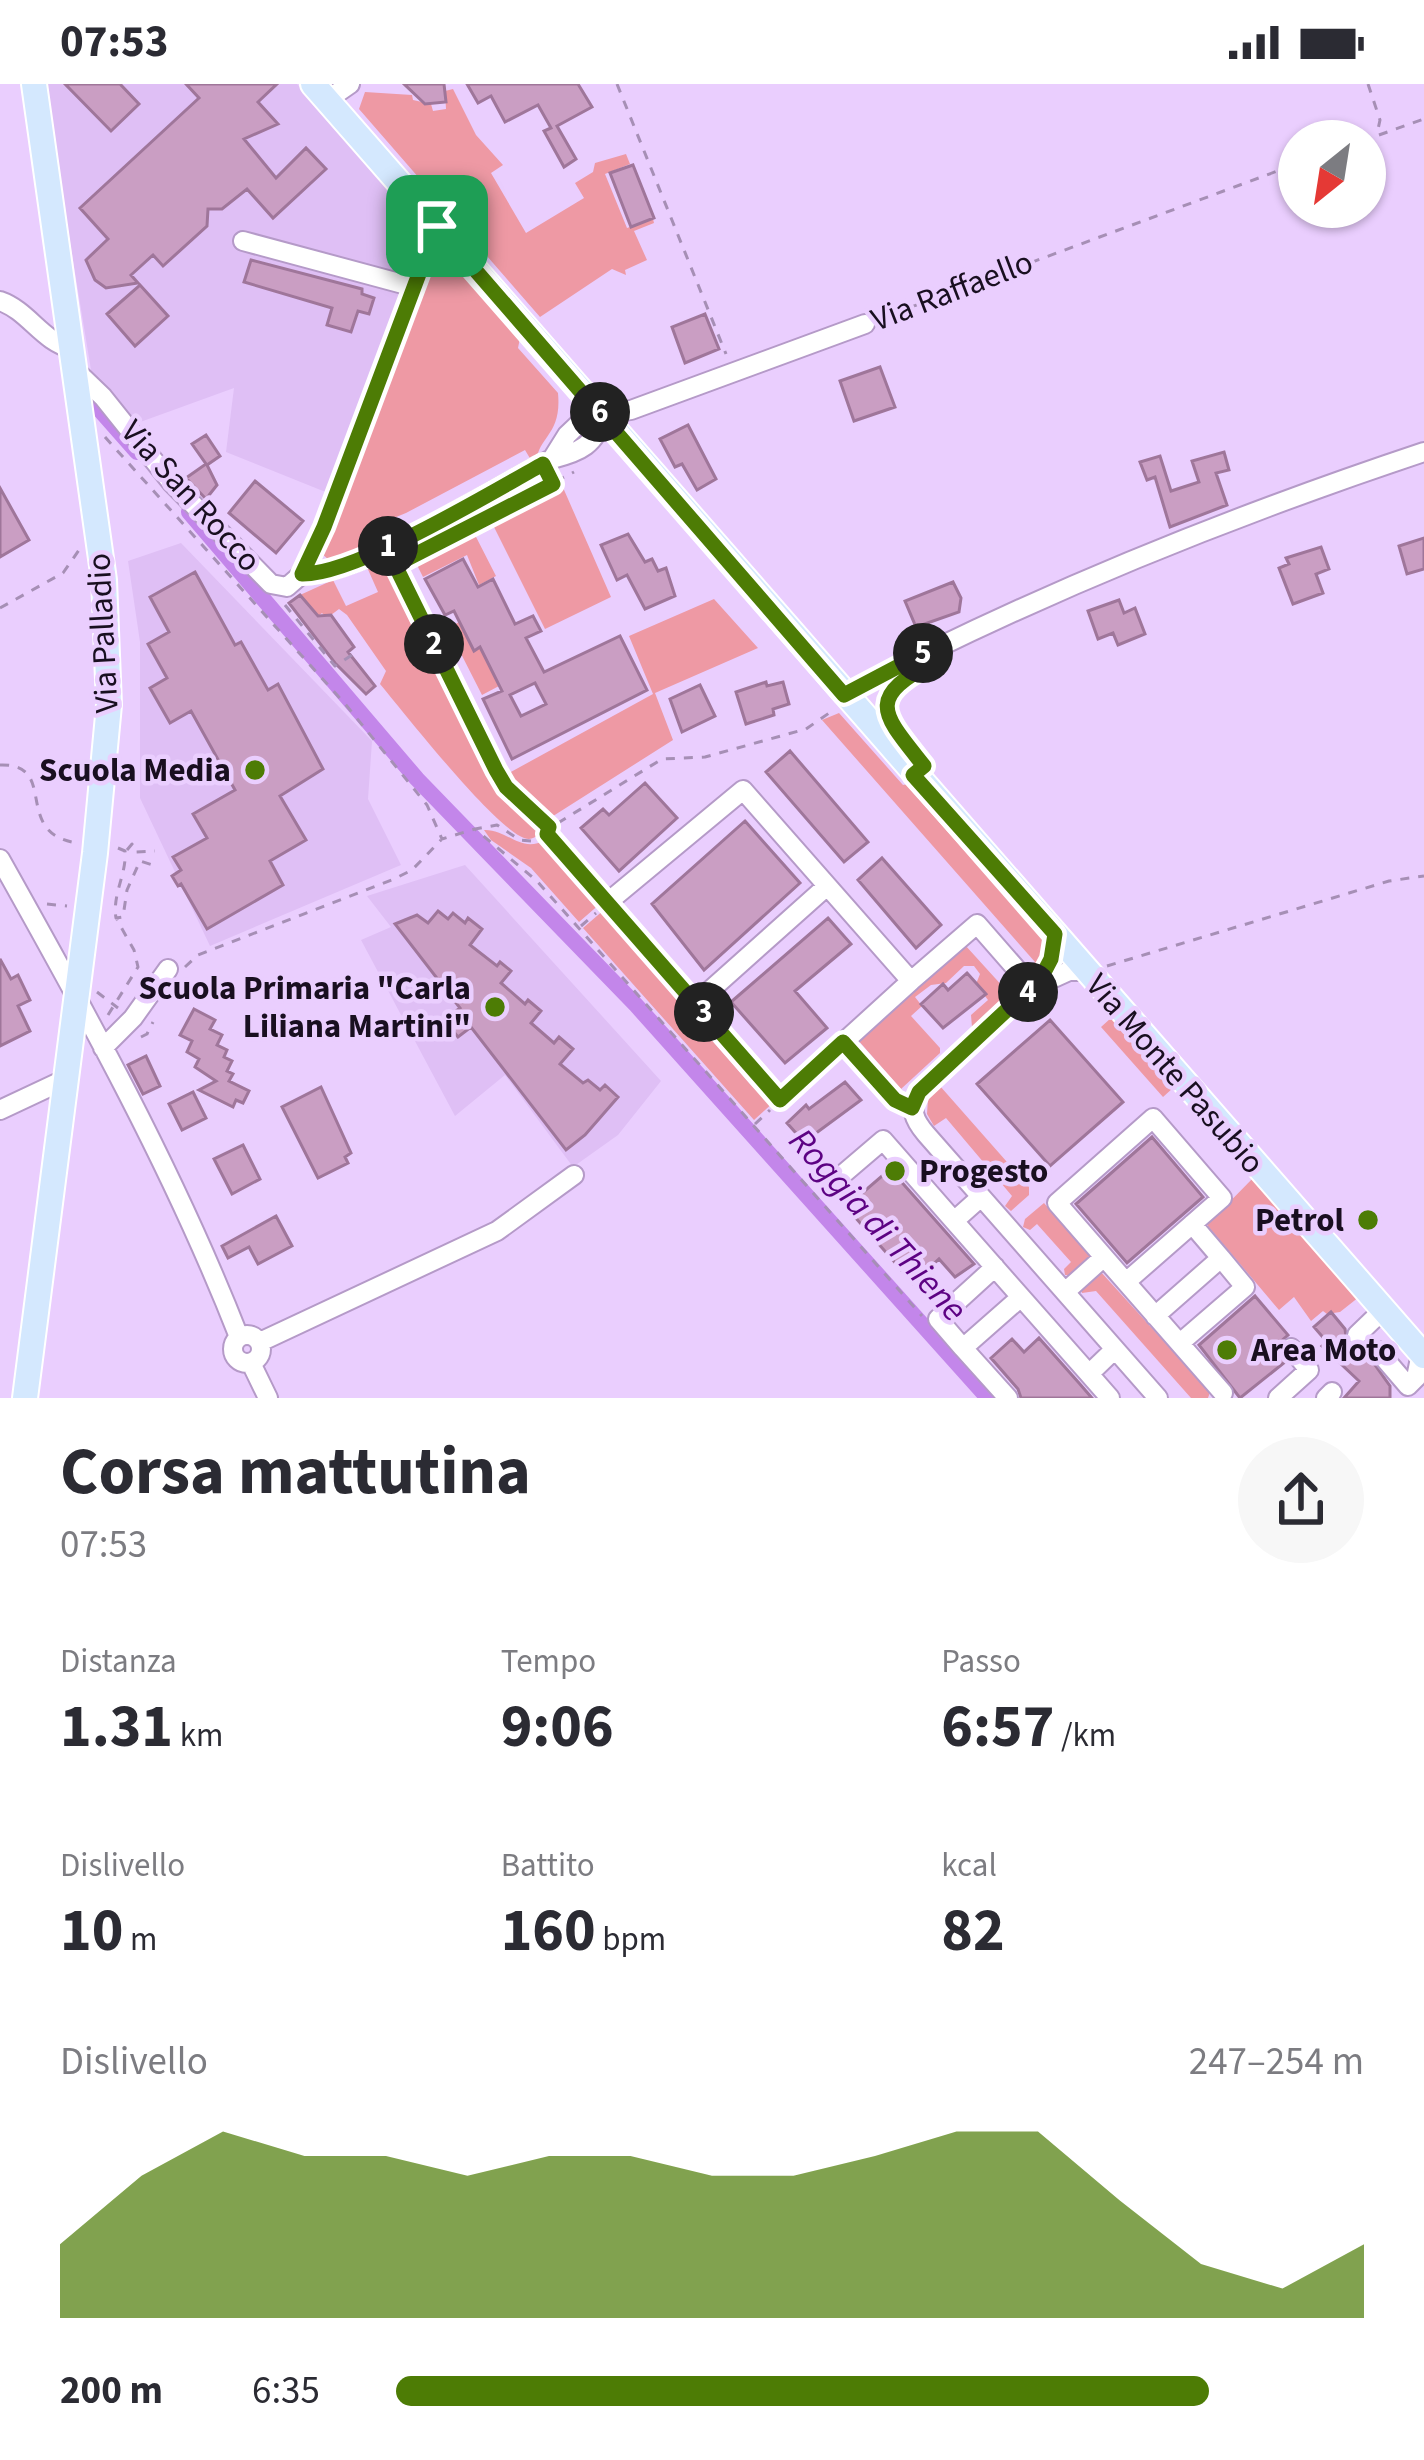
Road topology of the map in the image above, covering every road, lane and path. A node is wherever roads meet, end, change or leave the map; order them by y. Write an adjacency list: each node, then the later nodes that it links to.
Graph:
1 (34, 84): 15 (main road, Via Palladio)
2 (350, 84): 5 (street)
3 (617, 84): 16 (path)
4 (1368, 84): 7 (path)
5 (320, 92): 10 (main road, Via Monte Pasubio)
6 (1424, 119): 8 (path)
7 (1380, 120)
8 (1386, 132)
9 (1278, 171): 14 (path, Via Raffaello)
10 (437, 226): 12 (street, Via San Rocco); 17 (main road, Via Monte Pasubio)
11 (244, 242): 12 (street)
12 (414, 287): 28 (street, Via San Rocco)
13 (0, 301): 15 (street, Via San Rocco)
14 (865, 324): 16 (street, Via Raffaello)
15 (75, 361): 19 (main road, Via Palladio); 29 (street, Via San Rocco)
16 (733, 373): 18 (street, Via Raffaello)
17 (572, 380): 18 (main road, Via Monte Pasubio); 20 (street)
18 (604, 416): 20 (street, Via Raffaello); 21 (street); 23 (main road, Via Monte Pasubio)
19 (84, 434): 38 (path); 55 (main road, Via Palladio)
20 (568, 434): 24 (street)
21 (587, 447): 23 (street); 24 (street)
22 (1424, 452): 33 (street)
23 (637, 455): 33 (main road, Via Monte Pasubio)
24 (548, 461): 25 (path); 28 (street)
25 (434, 544)
26 (79, 550): 30 (path)
27 (395, 565): 37 (path)
28 (302, 574): 29 (street, Via San Rocco)
29 (279, 586): 31 (path)
30 (0, 608)
31 (358, 652)
32 (895, 687): 34 (path)
33 (842, 703): 37 (path); 49 (main road, Via Monte Pasubio)
34 (887, 718)
35 (0, 765): 39 (path)
36 (475, 829): 37 (path); 38 (path); 78 (path)
37 (547, 834): 47 (street)
38 (442, 839): 50 (path)
39 (78, 843)
40 (117, 847): 41 (path)
41 (125, 851): 42 (path); 48 (path)
42 (155, 851)
43 (0, 859): 55 (street)
44 (156, 866): 48 (path)
45 (1424, 876): 51 (path)
46 (827, 886): 47 (street); 53 (street); 56 (street)
47 (608, 902): 56 (street)
48 (116, 918): 57 (path)
49 (1055, 934): 51 (main road, Via Monte Pasubio); 54 (street)
50 (173, 971): 59 (street)
51 (1088, 971): 54 (street); 76 (main road, Via Monte Pasubio)
52 (1019, 972): 53 (street)
53 (911, 981): 60 (street)
54 (1034, 987): 63 (street)
55 (75, 995): 61 (street); 62 (main road, Via Palladio)
56 (696, 1003): 60 (street)
57 (115, 1006)
58 (158, 1010): 59 (path)
59 (124, 1027): 61 (street)
60 (843, 1042): 63 (street)
61 (103, 1048): 80 (street)
62 (66, 1079): 64 (street); 92 (main road, Via Palladio)
63 (912, 1108): 67 (street)
64 (0, 1111)
65 (574, 1175): 81 (street)
66 (842, 1175): 68 (street)
67 (981, 1197): 68 (street); 74 (street)
68 (954, 1221): 72 (street)
69 (1192, 1224): 70 (street); 71 (street); 73 (street)
70 (1104, 1257): 73 (street); 74 (street)
71 (1221, 1258): 77 (street); 82 (street)
72 (995, 1268): 75 (street); 83 (street)
73 (1126, 1282): 77 (street)
74 (1065, 1292): 85 (street)
75 (1021, 1297): 83 (street); 89 (street)
76 (1383, 1310): 79 (street); 87 (main road, Via Monte Pasubio)
77 (1155, 1316): 82 (street)
78 (932, 1328)
79 (1357, 1335)
80 (238, 1337): 81 (street); 88 (street)
81 (260, 1342): 88 (street)
82 (1180, 1343): 91 (street)
83 (963, 1348): 94 (street)
84 (1291, 1348): 97 (street)
85 (1115, 1349): 89 (street); 96 (street)
86 (1378, 1351): 90 (street)
87 (1423, 1354): 90 (street)
88 (251, 1363): 93 (street)
89 (1089, 1374): 95 (street)
90 (1404, 1392)
91 (1223, 1396)
92 (25, 1398)
93 (268, 1398)
94 (1008, 1398)
95 (1110, 1398)
96 (1158, 1398)
97 (1278, 1398)

